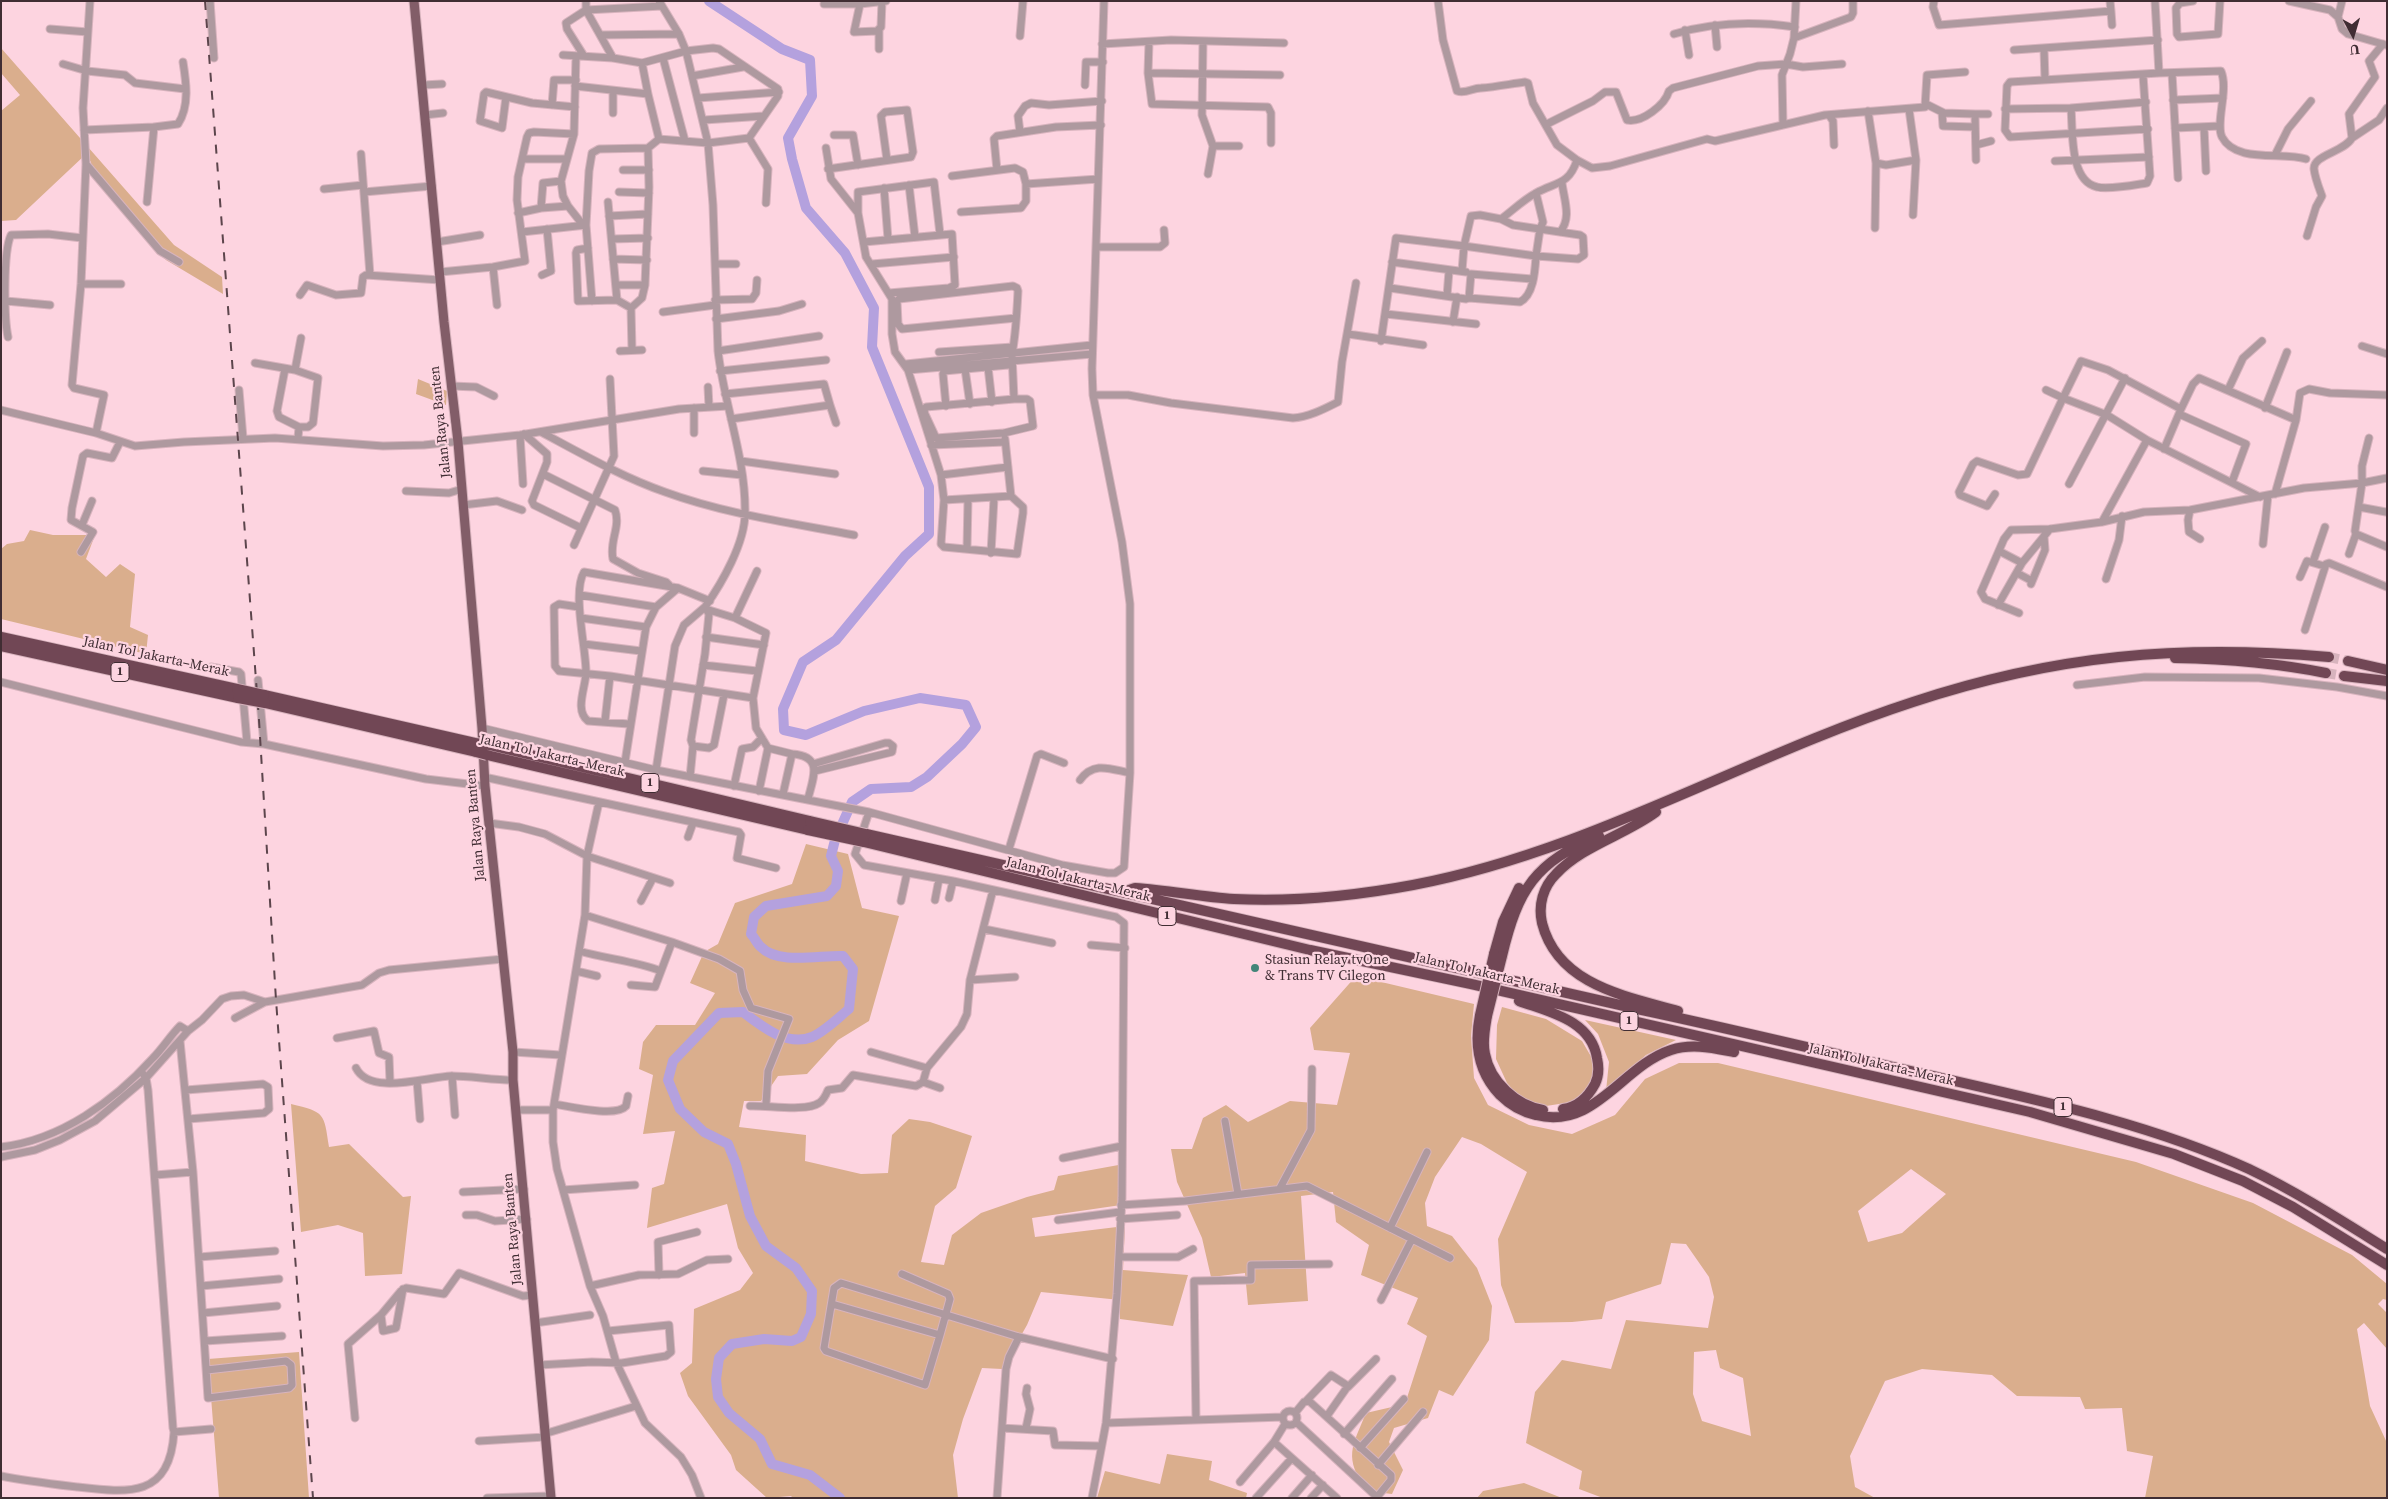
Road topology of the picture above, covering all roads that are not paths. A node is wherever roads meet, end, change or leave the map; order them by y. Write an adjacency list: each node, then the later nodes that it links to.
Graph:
1 (90, 1): 30 (street)
2 (210, 1): 50 (street)
3 (414, 1): 71 (main road, Jalan Raya Banten)
4 (586, 1): 21 (street)
5 (1023, 1): 34 (street)
6 (1104, 1): 40 (street)
7 (1438, 1): 103 (street)
8 (1796, 1): 26 (street)
9 (1853, 1): 35 (street)
10 (1934, 1): 22 (street)
11 (2110, 1): 22 (street)
12 (2155, 1): 36 (street)
13 (2194, 1): 14 (street)
14 (2220, 1)
15 (2289, 1): 23 (street)
16 (2342, 1): 23 (street)
17 (884, 2): 20 (street); 29 (street)
18 (661, 3): 21 (street); 31 (street)
19 (824, 4): 20 (street)
20 (860, 4): 29 (street)
21 (586, 10): 33 (street); 49 (street)
22 (2111, 11): 25 (street)
23 (2338, 17): 41 (street)
24 (1715, 25): 26 (street); 28 (street); 42 (street)
25 (2112, 25)
26 (1795, 27): 35 (street)
27 (50, 29): 30 (street)
28 (1686, 30): 32 (street); 48 (street)
29 (879, 31): 43 (street)
30 (88, 32): 60 (street)
31 (679, 34): 33 (street); 46 (street)
32 (1674, 34)
33 (601, 35): 51 (street)
34 (1020, 36)
35 (1794, 38): 57 (street)
36 (2158, 40): 44 (street); 65 (street)
37 (1149, 42): 38 (street); 40 (street); 64 (street)
38 (1203, 42): 39 (street); 61 (street)
39 (1284, 43)
40 (1102, 44): 54 (street)
41 (2385, 45): 118 (street)
42 (1717, 47)
43 (879, 49)
44 (2044, 49): 45 (street); 69 (street)
45 (2014, 50)
46 (686, 51): 52 (street); 59 (street); 68 (street)
47 (563, 55): 49 (street)
48 (1689, 55)
49 (580, 56): 51 (street); 70 (street)
50 (214, 58)
51 (613, 58): 55 (street)
52 (663, 58): 55 (street); 120 (street)
53 (183, 62): 74 (street)
54 (1102, 62): 73 (street); 82 (street)
55 (642, 63): 77 (street)
56 (63, 64): 60 (street)
57 (1786, 64): 58 (street); 103 (street); 105 (street)
58 (1842, 64)
59 (743, 67): 68 (street); 76 (street)
60 (87, 70): 74 (street); 112 (street)
61 (1203, 72): 64 (street); 66 (street); 87 (street)
62 (1966, 72): 85 (street)
63 (2172, 72): 65 (street); 80 (street); 81 (street)
64 (1148, 73): 87 (street)
65 (2158, 73): 67 (street)
66 (1280, 75)
67 (2143, 75): 69 (street); 84 (street)
68 (692, 76): 79 (street)
69 (2045, 80): 92 (street)
70 (575, 83): 75 (street); 86 (street); 88 (street)
71 (423, 84): 72 (street); 99 (main road, Jalan Raya Banten)
72 (442, 84)
73 (1085, 85)
74 (185, 89): 106 (street)
75 (612, 91): 77 (street); 96 (street)
76 (779, 92): 79 (street); 101 (street)
77 (648, 94): 119 (street)
78 (506, 97): 78 (street); 86 (street)
79 (698, 98): 102 (street)
80 (2223, 98): 81 (street); 107 (street)
81 (2173, 100): 110 (street)
82 (1102, 101): 104 (street); 113 (street)
83 (2311, 101): 131 (street)
84 (2146, 102): 90 (street); 111 (street)
85 (1926, 104): 89 (street); 94 (street)
86 (552, 105): 88 (street)
87 (1202, 105): 123 (street); 126 (street)
88 (575, 107): 115 (street)
89 (1909, 108): 93 (street); 138 (street)
90 (2071, 108): 92 (street); 114 (street)
91 (2387, 108): 118 (street)
92 (2006, 109): 114 (street)
93 (1868, 111): 100 (street); 142 (street)
94 (1942, 112): 97 (street); 108 (street)
95 (443, 113): 99 (street)
96 (613, 113)
97 (1975, 114): 98 (street); 108 (street)
98 (1988, 114)
99 (425, 115): 158 (main road, Jalan Raya Banten)
100 (1829, 115): 105 (street); 124 (street)
101 (764, 116): 102 (street); 117 (street)
102 (704, 120): 122 (street)
103 (1547, 124): 137 (street)
104 (1102, 125): 113 (street); 153 (street)
105 (1783, 125): 137 (street)
106 (154, 126): 112 (street); 165 (street)
107 (2220, 126): 109 (street); 131 (street)
108 (1975, 127): 125 (street)
109 (2204, 127): 110 (street); 149 (street)
110 (2175, 128): 152 (street)
111 (2148, 129): 114 (street); 132 (street)
112 (84, 130): 143 (street)
113 (1020, 132): 148 (street)
114 (2074, 133): 141 (street)
115 (574, 134): 133 (street); 134 (street)
116 (834, 135): 144 (street)
117 (749, 138): 122 (street); 167 (street)
118 (2352, 138): 186 (street)
119 (659, 139): 120 (street); 128 (street)
120 (685, 141): 122 (street)
121 (1991, 141): 125 (street)
122 (708, 143): 203 (street)
123 (1271, 143)
124 (1834, 145)
125 (1976, 145): 139 (street)
126 (1213, 146): 127 (street); 150 (street)
127 (1239, 146)
128 (648, 148): 147 (street); 177 (street)
129 (826, 148): 145 (street)
130 (361, 154): 161 (street)
131 (2275, 155): 135 (street)
132 (2148, 157): 141 (street); 141 (street)
133 (522, 159): 134 (street); 171 (street)
134 (566, 159): 154 (street)
135 (2306, 159)
136 (887, 160): 136 (street); 144 (street)
137 (1577, 160): 155 (street)
138 (1916, 160): 142 (street); 174 (street)
139 (1976, 160)
140 (2055, 161): 141 (street)
141 (2074, 161)
142 (1876, 163): 179 (street)
143 (86, 164): 188 (street); 201 (street)
144 (858, 165): 145 (street)
145 (828, 169): 172 (street)
146 (623, 170): 147 (street)
147 (649, 170): 163 (street)
148 (997, 170): 151 (street); 156 (street)
149 (2206, 171)
150 (1208, 174)
151 (952, 176)
152 (2178, 178)
153 (1098, 179): 156 (street); 195 (street)
154 (561, 181): 168 (street); 169 (street)
155 (1562, 183): 164 (street); 183 (street)
156 (1026, 184): 170 (street)
157 (909, 185): 159 (street); 184 (street); 187 (street)
158 (429, 186): 161 (street); 192 (main road, Jalan Raya Banten)
159 (884, 188): 172 (street); 191 (street)
160 (324, 189): 161 (street)
161 (363, 189): 210 (street)
162 (619, 192): 163 (street)
163 (649, 193): 173 (street)
164 (1536, 193): 176 (street); 180 (street)
165 (147, 202)
166 (608, 202): 175 (street)
167 (766, 203)
168 (568, 206): 169 (street); 177 (street)
169 (541, 208): 171 (street)
170 (961, 212)
171 (518, 213): 182 (street)
172 (858, 213): 193 (street)
173 (648, 214): 175 (street); 189 (street)
174 (1912, 215)
175 (609, 216): 190 (street)
176 (1501, 219): 180 (street); 194 (street)
177 (585, 225): 178 (street); 196 (street)
178 (547, 228): 182 (street); 211 (street)
179 (1874, 228)
180 (1540, 229): 183 (street); 197 (street)
181 (1164, 230): 195 (street)
182 (522, 232): 206 (street)
183 (1560, 232): 197 (street)
184 (940, 234): 187 (street); 198 (street)
185 (480, 236): 192 (street)
186 (2307, 236)
187 (915, 237): 191 (street)
188 (82, 238): 216 (street); 227 (street)
189 (648, 238): 190 (street); 200 (street)
190 (612, 239): 199 (street)
191 (888, 239): 193 (street)
192 (437, 242): 212 (main road, Jalan Raya Banten)
193 (864, 242): 205 (street)
194 (1464, 246): 197 (street); 202 (street); 208 (street)
195 (1096, 247): 247 (street)
196 (588, 248): 228 (street); 228 (street)
197 (1536, 256): 213 (street)
198 (954, 257): 205 (street); 221 (street)
199 (613, 259): 200 (street); 218 (street)
200 (646, 260): 219 (street)
201 (179, 262)
202 (1392, 262): 207 (street); 220 (street)
203 (715, 264): 204 (street); 229 (street)
204 (736, 264)
205 (872, 264): 221 (street)
206 (493, 267): 212 (street); 232 (street)
207 (1449, 271): 208 (street); 223 (street)
208 (1462, 271): 209 (street)
209 (1471, 274): 213 (street); 225 (street)
210 (370, 275): 212 (street); 222 (street)
211 (542, 275)
212 (440, 276): 271 (main road, Jalan Raya Banten)
213 (1532, 279): 225 (street)
214 (757, 280): 229 (street)
215 (1356, 283): 240 (street)
216 (81, 284): 217 (street); 299 (street)
217 (121, 284)
218 (616, 285): 219 (street); 226 (street)
219 (645, 285): 233 (street)
220 (1390, 288): 223 (street); 235 (street)
221 (889, 293): 263 (street)
222 (300, 295)
223 (1447, 296): 224 (street)
224 (1457, 297): 225 (street); 238 (street)
225 (1469, 298)
226 (617, 300): 228 (street); 233 (street)
227 (6, 301): 231 (street); 242 (street)
228 (592, 301)
229 (715, 303): 234 (street); 237 (street)
230 (802, 304): 237 (street)
231 (50, 305)
232 (497, 306)
233 (631, 308): 250 (street)
234 (663, 312)
235 (1386, 314): 238 (street); 244 (street)
236 (1016, 318): 236 (street); 258 (street)
237 (716, 319): 253 (street)
238 (1453, 322): 239 (street)
239 (1476, 324)
240 (1348, 334): 244 (street); 277 (street)
241 (819, 336): 253 (street)
242 (8, 337)
243 (301, 338): 267 (street)
244 (1381, 340): 246 (street)
245 (2262, 341): 275 (street)
246 (1423, 345)
247 (1092, 346): 249 (street); 256 (street)
248 (2362, 346): 257 (street)
249 (1068, 348): 259 (street); 260 (street)
250 (632, 350): 251 (street); 252 (street)
251 (642, 350)
252 (620, 351)
253 (718, 351): 268 (street)
254 (939, 352): 258 (street)
255 (2287, 352): 289 (street)
256 (1092, 354): 260 (street); 277 (street)
257 (2387, 354)
258 (1013, 356): 259 (street); 263 (street); 264 (street); 281 (street)
259 (1025, 356): 260 (street)
260 (1069, 357)
261 (826, 360): 268 (street)
262 (255, 363): 265 (street)
263 (907, 367): 310 (street)
264 (988, 368): 266 (street); 282 (street)
265 (284, 369): 267 (street); 297 (street)
266 (965, 369): 283 (street); 286 (street)
267 (295, 370): 297 (street)
268 (720, 371): 276 (street)
269 (2126, 378): 280 (street); 291 (street); 292 (street)
270 (610, 379): 295 (street)
271 (451, 386): 279 (street); 308 (main road, Jalan Raya Banten)
272 (708, 386): 287 (street)
273 (239, 390): 303 (street)
274 (2046, 390): 280 (street)
275 (2228, 390): 289 (street); 291 (street)
276 (725, 394): 284 (street); 285 (street)
277 (1093, 395): 419 (street)
278 (2387, 395): 294 (street)
279 (494, 396)
280 (2064, 398): 292 (street); 327 (street)
281 (1014, 399): 282 (street); 301 (street)
282 (992, 402): 283 (street)
283 (970, 404): 286 (street)
284 (830, 405): 293 (street); 296 (street)
285 (728, 406): 287 (street); 293 (street)
286 (946, 406): 301 (street)
287 (709, 407): 288 (street)
288 (694, 408): 295 (street); 300 (street)
289 (2265, 408): 294 (street)
290 (1, 410): 299 (street)
291 (2180, 411): 311 (street); 321 (street)
292 (2107, 415): 306 (street); 324 (street)
293 (731, 419): 312 (street)
294 (2296, 420): 328 (street)
295 (613, 421): 298 (street); 314 (street)
296 (836, 423)
297 (299, 427): 304 (street)
298 (541, 432): 302 (street); 314 (street)
299 (96, 433): 307 (street)
300 (694, 433)
301 (1004, 433): 309 (street)
302 (522, 435): 308 (street); 316 (street); 323 (street)
303 (243, 438): 304 (street); 307 (street)
304 (298, 438): 308 (street)
305 (2369, 438): 322 (street)
306 (2147, 440): 311 (street); 342 (street)
307 (120, 442): 343 (street)
308 (458, 442): 326 (main road, Jalan Raya Banten)
309 (1005, 442): 310 (street); 313 (street)
310 (931, 445): 319 (street)
311 (2164, 449): 321 (street)
312 (741, 461): 317 (street); 318 (street)
313 (1008, 467): 319 (street); 329 (street)
314 (608, 468): 333 (street); 340 (street)
315 (702, 471): 318 (street)
316 (542, 474): 333 (street); 345 (street)
317 (835, 474)
318 (742, 475): 340 (street)
319 (941, 475): 334 (street)
320 (2387, 478): 322 (street)
321 (2232, 482): 328 (street)
322 (2362, 483): 328 (street); 336 (street)
323 (523, 484)
324 (2069, 484)
325 (406, 490): 326 (street)
326 (462, 490): 335 (main road, Jalan Raya Banten)
327 (1995, 494)
328 (2268, 495): 338 (street); 351 (street)
329 (1011, 496): 330 (street); 357 (street)
330 (994, 498): 331 (street); 357 (street)
331 (968, 499): 334 (street); 354 (street)
332 (92, 500): 343 (street)
333 (595, 500): 345 (street); 366 (street)
334 (944, 500): 354 (street)
335 (463, 504): 337 (street); 408 (main road, Jalan Raya Banten)
336 (2359, 507): 339 (street); 347 (street)
337 (522, 510)
338 (2190, 510): 341 (street); 350 (street)
339 (2386, 512)
340 (746, 514): 348 (street); 371 (street)
341 (2122, 516): 342 (street); 365 (street)
342 (2102, 522): 346 (street)
343 (82, 525): 355 (street)
344 (2325, 527): 359 (street)
345 (581, 528): 352 (street)
346 (2050, 529): 349 (street); 356 (street)
347 (2356, 534): 353 (street); 358 (street)
348 (854, 535)
349 (2044, 536): 360 (street); 363 (street)
350 (2200, 539)
351 (2263, 544)
352 (574, 545)
353 (2387, 547)
354 (967, 549): 357 (street)
355 (81, 552)
356 (1999, 552): 360 (street); 370 (street)
357 (991, 553)
358 (2349, 554)
359 (2313, 562): 361 (street); 364 (street)
360 (2022, 563): 363 (street)
361 (2324, 566): 367 (street); 378 (street)
362 (756, 571): 376 (street)
363 (2017, 573): 370 (street)
364 (2300, 577)
365 (2106, 579)
366 (670, 587): 368 (street); 369 (street)
367 (2387, 587)
368 (678, 588): 371 (street); 373 (street)
369 (580, 596): 372 (street); 373 (street)
370 (1998, 604): 374 (street)
371 (708, 606): 376 (street); 380 (street); 399 (street)
372 (579, 607): 375 (street); 391 (street)
373 (656, 607): 377 (street)
374 (2019, 613)
375 (581, 618): 377 (street); 381 (street)
376 (735, 618): 382 (street)
377 (646, 627): 384 (street)
378 (2305, 630)
379 (1, 637): 402 (highway, Jalan Tol Jakarta–Merak / 1)
380 (706, 637): 382 (street); 387 (street)
381 (584, 644): 384 (street); 391 (street)
382 (764, 645): 390 (street)
383 (1, 646): 402 (highway, Jalan Tol Jakarta–Merak / 1)
384 (641, 651): 396 (street)
385 (2329, 657): 434 (highway)
386 (2348, 661): 389 (highway)
387 (703, 665): 390 (street); 401 (street)
388 (211, 667): 410 (street)
389 (2387, 670)
390 (757, 671): 405 (street)
391 (586, 673): 393 (street); 406 (street)
392 (2326, 673): 429 (highway)
393 (610, 676): 396 (street); 406 (street)
394 (2344, 676): 398 (highway)
395 (258, 680): 411 (street)
396 (637, 680): 399 (street); 407 (street)
397 (1, 682): 410 (street)
398 (2387, 682)
399 (668, 685): 401 (street); 418 (street)
400 (2077, 685): 404 (street)
401 (698, 691): 403 (street); 412 (street)
402 (238, 693): 433 (highway, Jalan Tol Jakarta–Merak / 1, bridge)
403 (724, 695): 405 (street); 412 (street)
404 (2387, 696)
405 (753, 698): 409 (street)
406 (605, 722): 407 (street)
407 (629, 724): 415 (street)
408 (482, 728): 415 (street); 422 (main road, Jalan Raya Banten)
409 (762, 738): 413 (street); 423 (street)
410 (247, 742): 411 (street)
411 (264, 744): 422 (street)
412 (693, 746): 420 (street)
413 (768, 748): 414 (street); 424 (street)
414 (792, 754): 417 (street); 425 (street)
415 (625, 762): 418 (street)
416 (1064, 763): 435 (street)
417 (814, 767): 417 (street); 426 (street)
418 (656, 770): 420 (street)
419 (1130, 773): 421 (street); 435 (street)
420 (690, 777): 423 (street)
421 (1080, 780)
422 (484, 782): 427 (street); 430 (main road, Jalan Raya Banten)
423 (734, 786): 424 (street)
424 (759, 791): 425 (street)
425 (783, 794): 426 (street)
426 (811, 800): 428 (street)
427 (599, 802): 431 (street); 436 (street)
428 (866, 811): 435 (street); 438 (street)
429 (1656, 812): 456 (highway); 468 (highway)
430 (488, 823): 436 (street); 457 (main road, Jalan Raya Banten)
431 (693, 823): 432 (street); 437 (street)
432 (688, 837)
433 (865, 838): 444 (highway, Jalan Tol Jakarta–Merak / 1); 463 (highway, Jalan Tol Jakarta–Merak / 1)
434 (1563, 843): 444 (highway); 456 (highway)
435 (1009, 849)
436 (587, 856): 439 (street); 449 (street)
437 (776, 868)
438 (906, 873): 440 (street); 448 (street)
439 (653, 878): 442 (street); 447 (street)
440 (939, 878): 441 (street); 446 (street)
441 (953, 881): 443 (street); 445 (street)
442 (670, 883)
443 (994, 890): 450 (street); 454 (street)
444 (1122, 892): 468 (highway, Jalan Tol Jakarta–Merak / 1)
445 (950, 898)
446 (935, 900)
447 (641, 901)
448 (901, 901)
449 (585, 914): 451 (street); 455 (street)
450 (984, 929): 452 (street); 462 (street)
451 (672, 942): 459 (street); 489 (street)
452 (1052, 943)
453 (1091, 945): 454 (street)
454 (1125, 948): 497 (street)
455 (579, 951): 458 (street); 459 (street)
456 (1498, 955): 466 (highway, bridge)
457 (503, 959): 465 (street); 472 (main road, Jalan Raya Banten)
458 (576, 971): 460 (street); 474 (street)
459 (661, 971): 464 (street)
460 (597, 976)
461 (1015, 978): 462 (street)
462 (970, 980): 477 (street)
463 (1471, 984): 466 (highway); 475 (highway, Jalan Tol Jakarta–Merak / 1)
464 (631, 985)
465 (265, 1002): 467 (street); 469 (street)
466 (1484, 1015): 475 (highway)
467 (235, 1018)
468 (1718, 1026): 519 (highway, Jalan Tol Jakarta–Merak / 1)
469 (188, 1031): 471 (street); 479 (street)
470 (337, 1038): 484 (street)
471 (180, 1041): 481 (street); 487 (street)
472 (513, 1052): 474 (street); 482 (main road, Jalan Raya Banten)
473 (871, 1052): 477 (street)
474 (561, 1055): 491 (street)
475 (1786, 1057): 526 (highway, Jalan Tol Jakarta–Merak / 1)
476 (356, 1068): 484 (street)
477 (927, 1068): 485 (street)
478 (1312, 1069): 505 (street)
479 (141, 1071): 481 (street); 498 (street)
480 (452, 1076): 482 (street); 483 (street); 493 (street)
481 (146, 1078): 500 (street); 503 (street)
482 (513, 1080): 492 (main road, Jalan Raya Banten)
483 (417, 1081): 484 (street); 495 (street)
484 (390, 1082)
485 (923, 1082): 486 (street); 489 (street)
486 (940, 1088)
487 (186, 1090): 494 (street); 494 (street)
488 (628, 1096): 491 (street)
489 (766, 1105): 490 (street)
490 (750, 1106)
491 (553, 1107): 492 (street); 507 (street)
492 (516, 1110): 506 (main road, Jalan Raya Banten)
493 (454, 1115)
494 (188, 1119): 502 (street)
495 (420, 1119)
496 (1225, 1121): 509 (street)
497 (1122, 1146): 501 (street); 510 (street)
498 (1, 1147)
499 (1427, 1152): 515 (street)
500 (1, 1157)
501 (1063, 1158)
502 (193, 1172): 503 (street); 521 (street)
503 (155, 1175): 569 (street)
504 (635, 1185): 507 (street)
505 (1280, 1188): 509 (street); 515 (street)
506 (524, 1189): 508 (street); 513 (main road, Jalan Raya Banten)
507 (563, 1190): 531 (street)
508 (463, 1192)
509 (1238, 1194): 510 (street)
510 (1120, 1212): 512 (street); 514 (street); 522 (street)
511 (466, 1215): 513 (street)
512 (1177, 1215)
513 (527, 1219): 533 (main road, Jalan Raya Banten)
514 (1058, 1220)
515 (1390, 1228): 517 (street)
516 (697, 1232): 528 (street)
517 (1412, 1239): 523 (street); 534 (street)
518 (1193, 1249): 522 (street)
519 (2387, 1249)
520 (276, 1251): 521 (street)
521 (198, 1257): 530 (street)
522 (1119, 1258): 547 (street)
523 (1450, 1258)
524 (728, 1259): 528 (street)
525 (1329, 1264): 562 (street)
526 (2387, 1265)
527 (902, 1274): 539 (street)
528 (660, 1275): 531 (street)
529 (279, 1279): 530 (street)
530 (201, 1286): 537 (street)
531 (590, 1286): 542 (street)
532 (403, 1290): 533 (street); 538 (street); 538 (street)
533 (533, 1295): 541 (main road, Jalan Raya Banten)
534 (1381, 1300)
535 (832, 1304): 539 (street); 543 (street); 543 (street)
536 (276, 1306): 537 (street)
537 (203, 1313): 546 (street)
538 (381, 1315): 561 (street)
539 (946, 1315): 543 (street); 545 (street)
540 (590, 1316): 541 (street)
541 (536, 1324): 550 (main road, Jalan Raya Banten)
542 (608, 1331): 549 (street); 549 (street)
543 (940, 1335)
544 (282, 1336): 546 (street)
545 (1019, 1337): 547 (street); 566 (street)
546 (205, 1341): 551 (street)
547 (1113, 1359): 565 (street)
548 (1376, 1359): 553 (street)
549 (616, 1362): 550 (street); 557 (street)
550 (539, 1365): 571 (main road, Jalan Raya Banten)
551 (206, 1370): 551 (street)
552 (1392, 1379): 570 (street)
553 (1348, 1386): 556 (street); 560 (street)
554 (1027, 1388): 567 (street)
555 (1404, 1399): 575 (street)
556 (1307, 1400): 559 (street); 560 (street)
557 (636, 1406): 571 (street); 585 (street)
558 (1422, 1412): 577 (street)
559 (1295, 1413): 563 (street); 564 (street)
560 (1326, 1416): 570 (street)
561 (356, 1418)
562 (1196, 1420): 563 (street); 565 (street)
563 (1284, 1421): 564 (street); 573 (street)
564 (1296, 1422): 583 (street)
565 (1106, 1423): 574 (street)
566 (1002, 1428): 567 (street); 586 (street)
567 (1026, 1428): 574 (street)
568 (211, 1429): 569 (street)
569 (174, 1432): 579 (street)
570 (1344, 1434): 575 (street)
571 (545, 1435): 572 (street); 582 (main road, Jalan Raya Banten)
572 (479, 1442)
573 (1274, 1442): 576 (street); 580 (street)
574 (1101, 1446): 587 (street)
575 (1360, 1448): 577 (street)
576 (1292, 1458): 578 (street); 588 (street)
577 (1378, 1465): 583 (street)
578 (1312, 1475): 581 (street); 589 (street)
579 (1, 1476)
580 (1240, 1482)
581 (1323, 1485): 590 (street); 591 (street)
582 (550, 1497): 584 (street)
583 (1377, 1497)
584 (488, 1498)
585 (701, 1498)
586 (997, 1498)
587 (1092, 1498)
588 (1256, 1498)
589 (1292, 1498)
590 (1311, 1498)
591 (1337, 1498)

